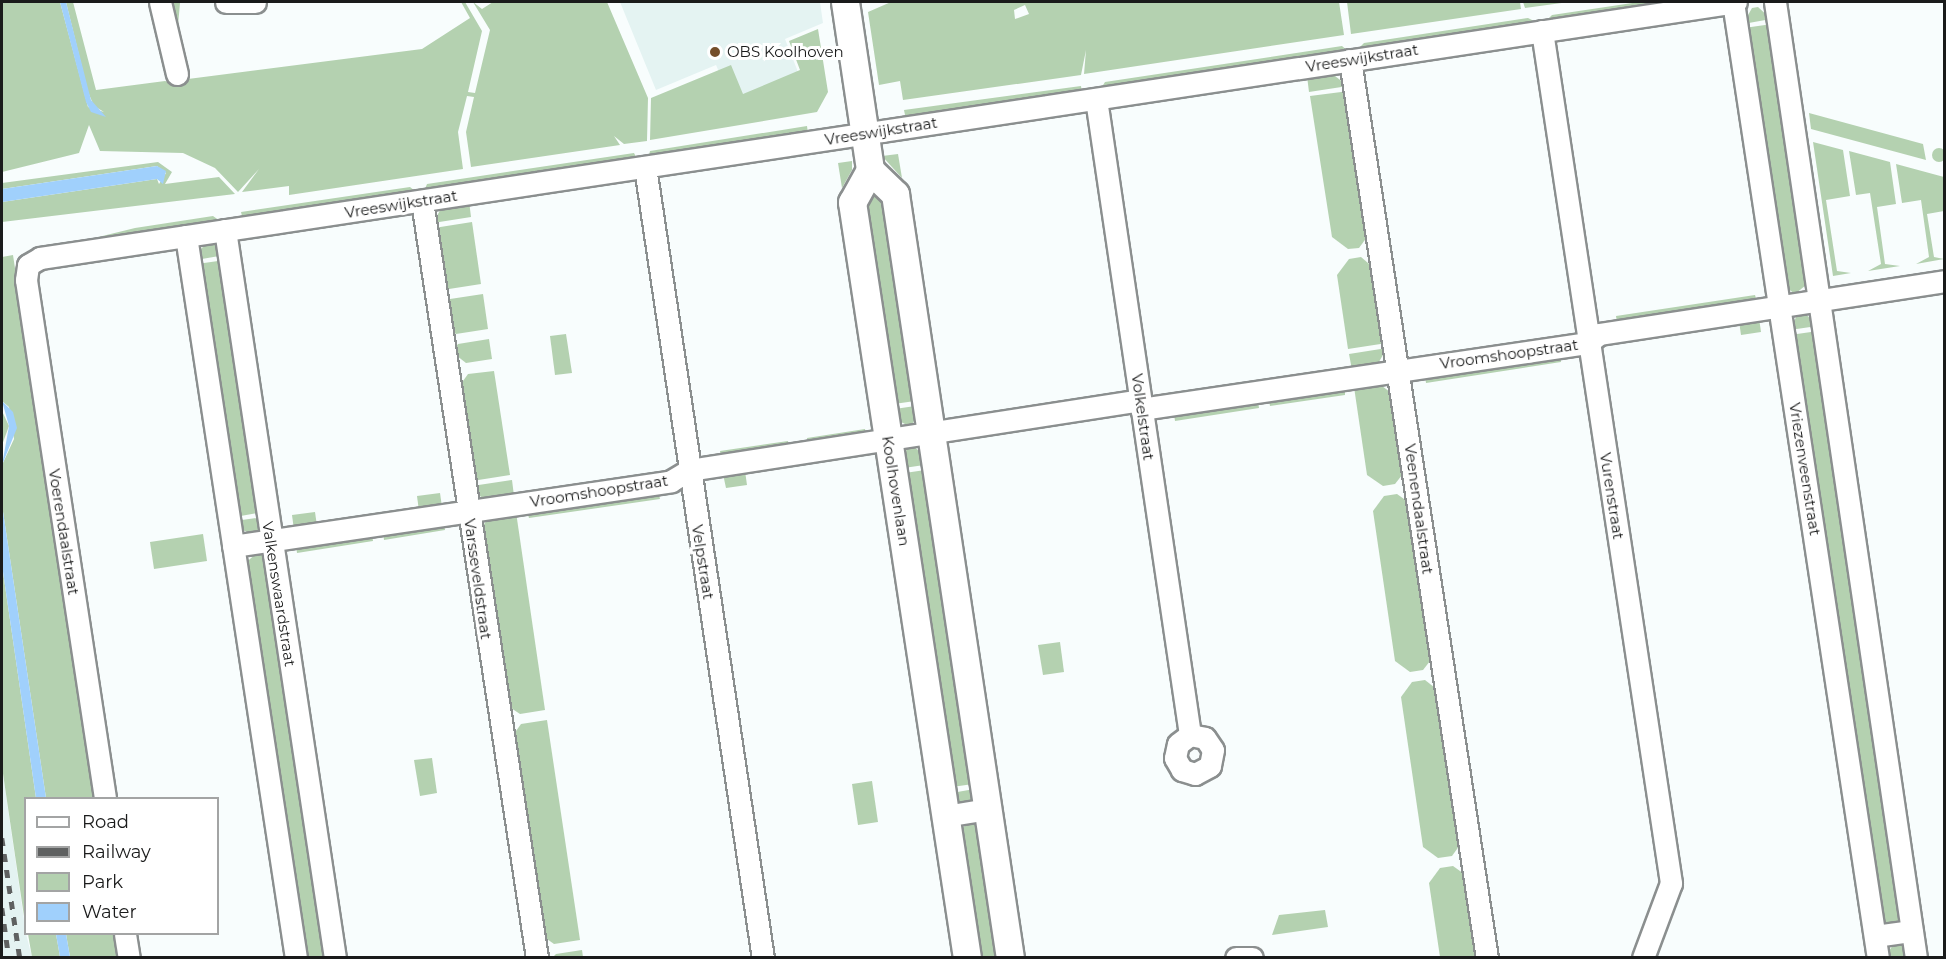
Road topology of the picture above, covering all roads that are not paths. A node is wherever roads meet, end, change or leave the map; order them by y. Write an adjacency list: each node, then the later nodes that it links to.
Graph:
1 (160, 2): 9 (street)
2 (226, 2): 3 (street)
3 (255, 2)
4 (845, 2): 11 (street)
5 (1735, 2): 7 (street, Vreeswijkstraat); 20 (street, Vriezenveenstraat)
6 (1775, 2): 19 (street)
7 (1542, 31): 8 (street, Vreeswijkstraat); 21 (street, Vurenstraat)
8 (1350, 60): 10 (street, Vreeswijkstraat); 22 (street, Veenendaalstraat)
9 (177, 74)
10 (1095, 99): 11 (street, Vreeswijkstraat); 23 (street, Volkelstraat)
11 (865, 134): 12 (street, Vreeswijkstraat); 13 (street)
12 (645, 167): 14 (street, Vreeswijkstraat); 26 (street, Velpstraat)
13 (870, 170): 24 (street); 25 (street, Koolhovenlaan)
14 (422, 201): 15 (street, Vreeswijkstraat); 27 (street, Varsseveldstraat)
15 (225, 230): 16 (street, Vreeswijkstraat); 28 (street, Valkenswaardstraat)
16 (186, 236): 17 (street, Vreeswijkstraat); 29 (street)
17 (28, 265): 31 (street, Voerendaalstraat)
18 (1944, 281): 19 (street, Vroomshoopstraat)
19 (1819, 300): 20 (street, Vroomshoopstraat); 34 (street)
20 (1780, 306): 21 (street, Vroomshoopstraat); 36 (street, Vriezenveenstraat)
21 (1588, 343): 22 (street, Vroomshoopstraat); 47 (street, Vurenstraat)
22 (1398, 370): 23 (street, Vroomshoopstraat); 46 (street, Veenendaalstraat)
23 (1141, 404): 24 (street, Vroomshoopstraat); 30 (street, Volkelstraat)
24 (932, 434): 25 (street, Vroomshoopstraat); 32 (street)
25 (888, 441): 26 (street, Vroomshoopstraat); 33 (street, Koolhovenlaan)
26 (689, 470): 27 (street, Vroomshoopstraat); 41 (street, Velpstraat)
27 (468, 511): 28 (street, Vroomshoopstraat); 40 (street, Varsseveldstraat)
28 (271, 540): 29 (street, Vroomshoopstraat); 39 (street, Valkenswaardstraat)
29 (233, 546): 38 (street)
30 (1190, 735)
31 (105, 797)
32 (988, 809): 33 (street); 43 (street)
33 (945, 816): 42 (street, Koolhovenlaan)
34 (1912, 931): 36 (street); 49 (street)
35 (125, 935): 37 (street)
36 (1875, 936): 48 (street, Vriezenveenstraat)
37 (129, 957)
38 (296, 957)
39 (335, 957)
40 (537, 957)
41 (763, 957)
42 (966, 957)
43 (1010, 957)
44 (1236, 957): 45 (street)
45 (1252, 957)
46 (1487, 957)
47 (1643, 957)
48 (1878, 957)
49 (1916, 957)

